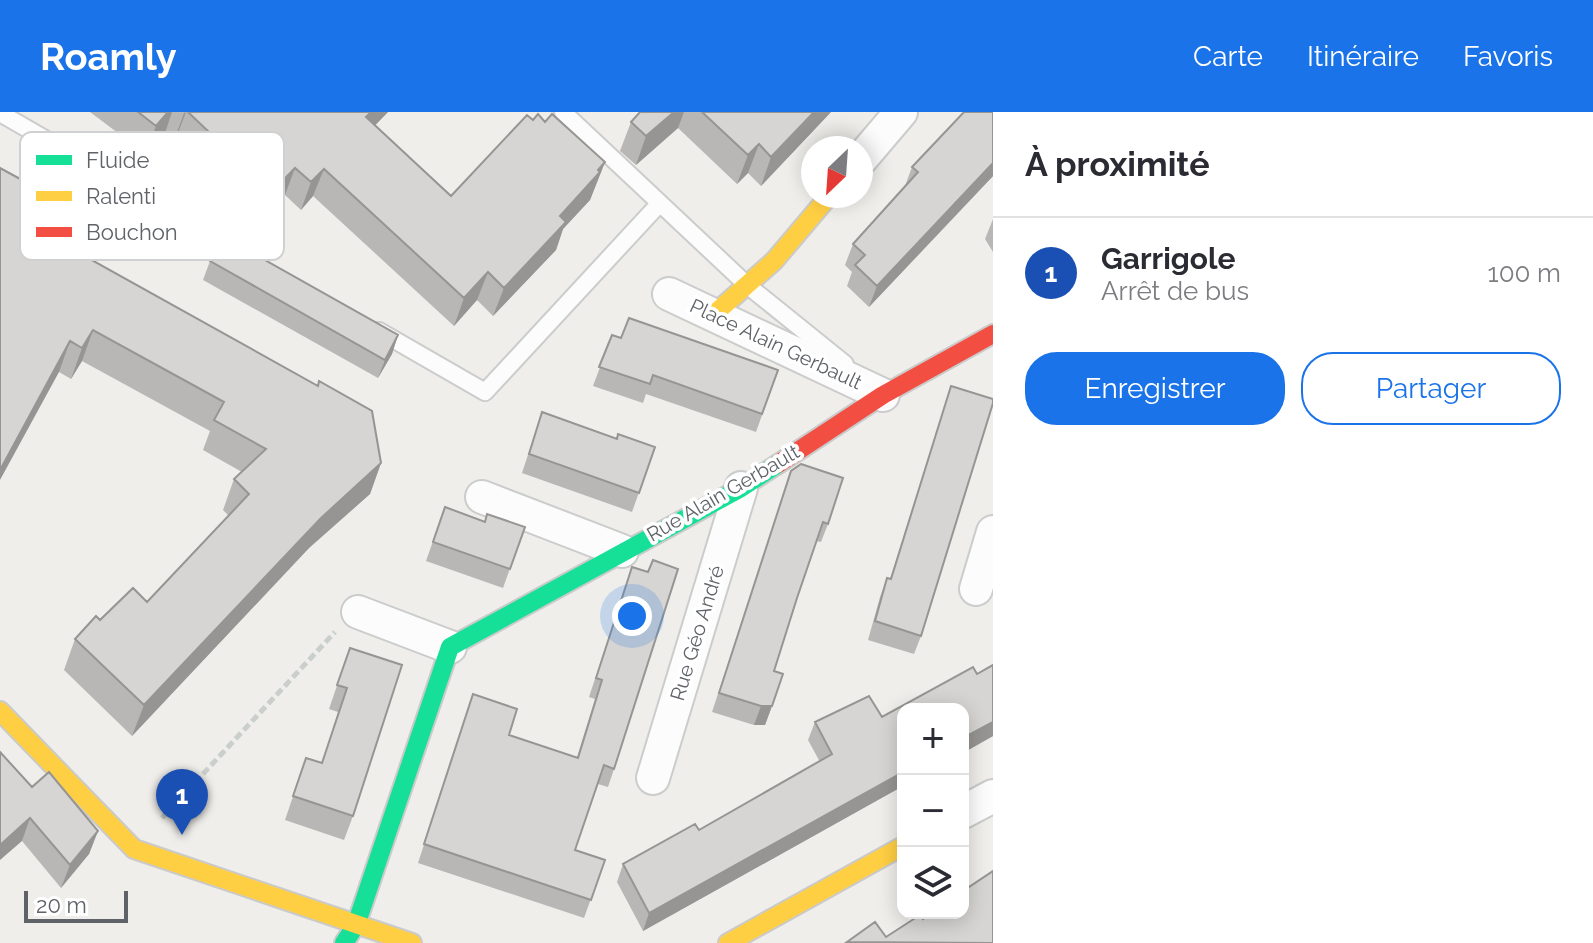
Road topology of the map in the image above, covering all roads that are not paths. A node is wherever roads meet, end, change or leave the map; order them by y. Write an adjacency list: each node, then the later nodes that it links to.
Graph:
1 (563, 112): 6 (lane)
2 (901, 112): 5 (street)
3 (0, 113): 4 (lane)
4 (33, 132)
5 (873, 145)
6 (660, 203): 8 (lane); 11 (lane)
7 (819, 208): 8 (street)
8 (747, 285): 10 (street); 13 (lane)
9 (669, 294): 10 (street, Place Alain Gerbault)
10 (713, 315): 13 (street, Place Alain Gerbault)
11 (363, 322)
12 (993, 334): 13 (street, Rue Alain Gerbault)
13 (883, 395): 14 (street, Rue Alain Gerbault)
14 (741, 488): 17 (street, Rue Alain Gerbault); 22 (street, Rue Géo André)
15 (482, 497): 17 (street)
16 (993, 532): 18 (street)
17 (622, 551): 20 (street, Rue Alain Gerbault)
18 (976, 589)
19 (358, 612): 20 (street)
20 (450, 647): 26 (street)
21 (0, 711): 26 (street)
22 (653, 778)
23 (993, 796): 24 (street)
24 (969, 809)
25 (901, 847): 29 (street)
26 (356, 925): 27 (street); 28 (street)
27 (344, 943)
28 (412, 943)
29 (728, 943)

